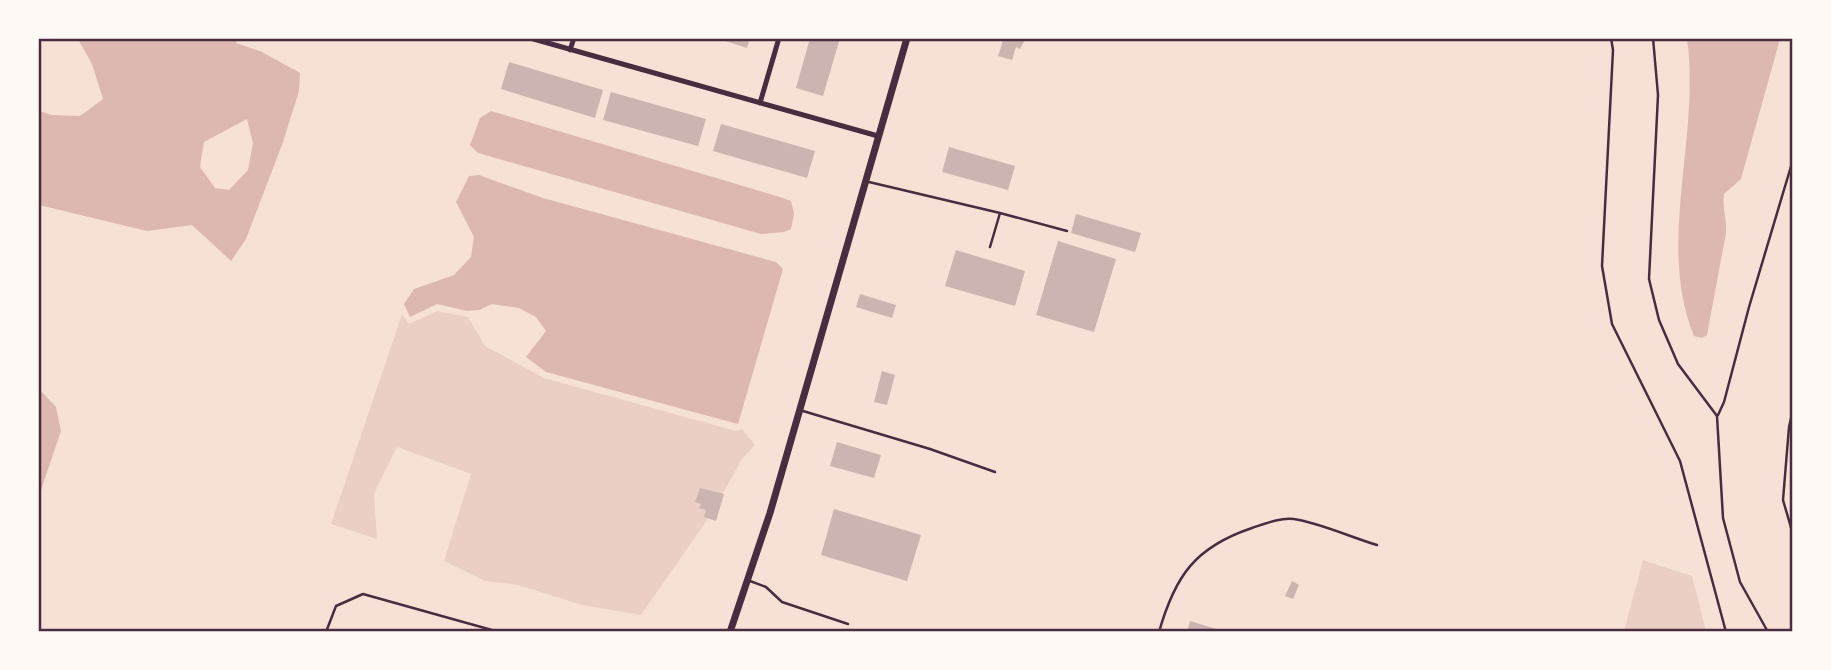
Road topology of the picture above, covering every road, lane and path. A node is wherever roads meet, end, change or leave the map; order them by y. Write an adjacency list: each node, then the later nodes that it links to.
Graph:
1 (530, 38): 7 (street)
2 (574, 38): 7 (street)
3 (779, 38): 8 (street)
4 (906, 38): 9 (street)
5 (1611, 38): 27 (lane)
6 (1653, 38): 17 (lane)
7 (570, 50): 8 (street)
8 (760, 103): 9 (street)
9 (878, 136): 11 (street)
10 (1793, 163): 17 (lane)
11 (865, 181): 12 (lane); 15 (street)
12 (1000, 213): 13 (lane); 14 (lane)
13 (1067, 231)
14 (990, 247)
15 (800, 410): 18 (lane); 21 (street)
16 (1793, 414): 19 (lane)
17 (1717, 416): 28 (lane)
18 (995, 472)
19 (1793, 531)
20 (1377, 545): 26 (lane)
21 (747, 580): 22 (lane); 25 (street)
22 (848, 624)
23 (326, 632): 24 (lane)
24 (499, 632)
25 (730, 632)
26 (1159, 632)
27 (1726, 632)
28 (1768, 632)

